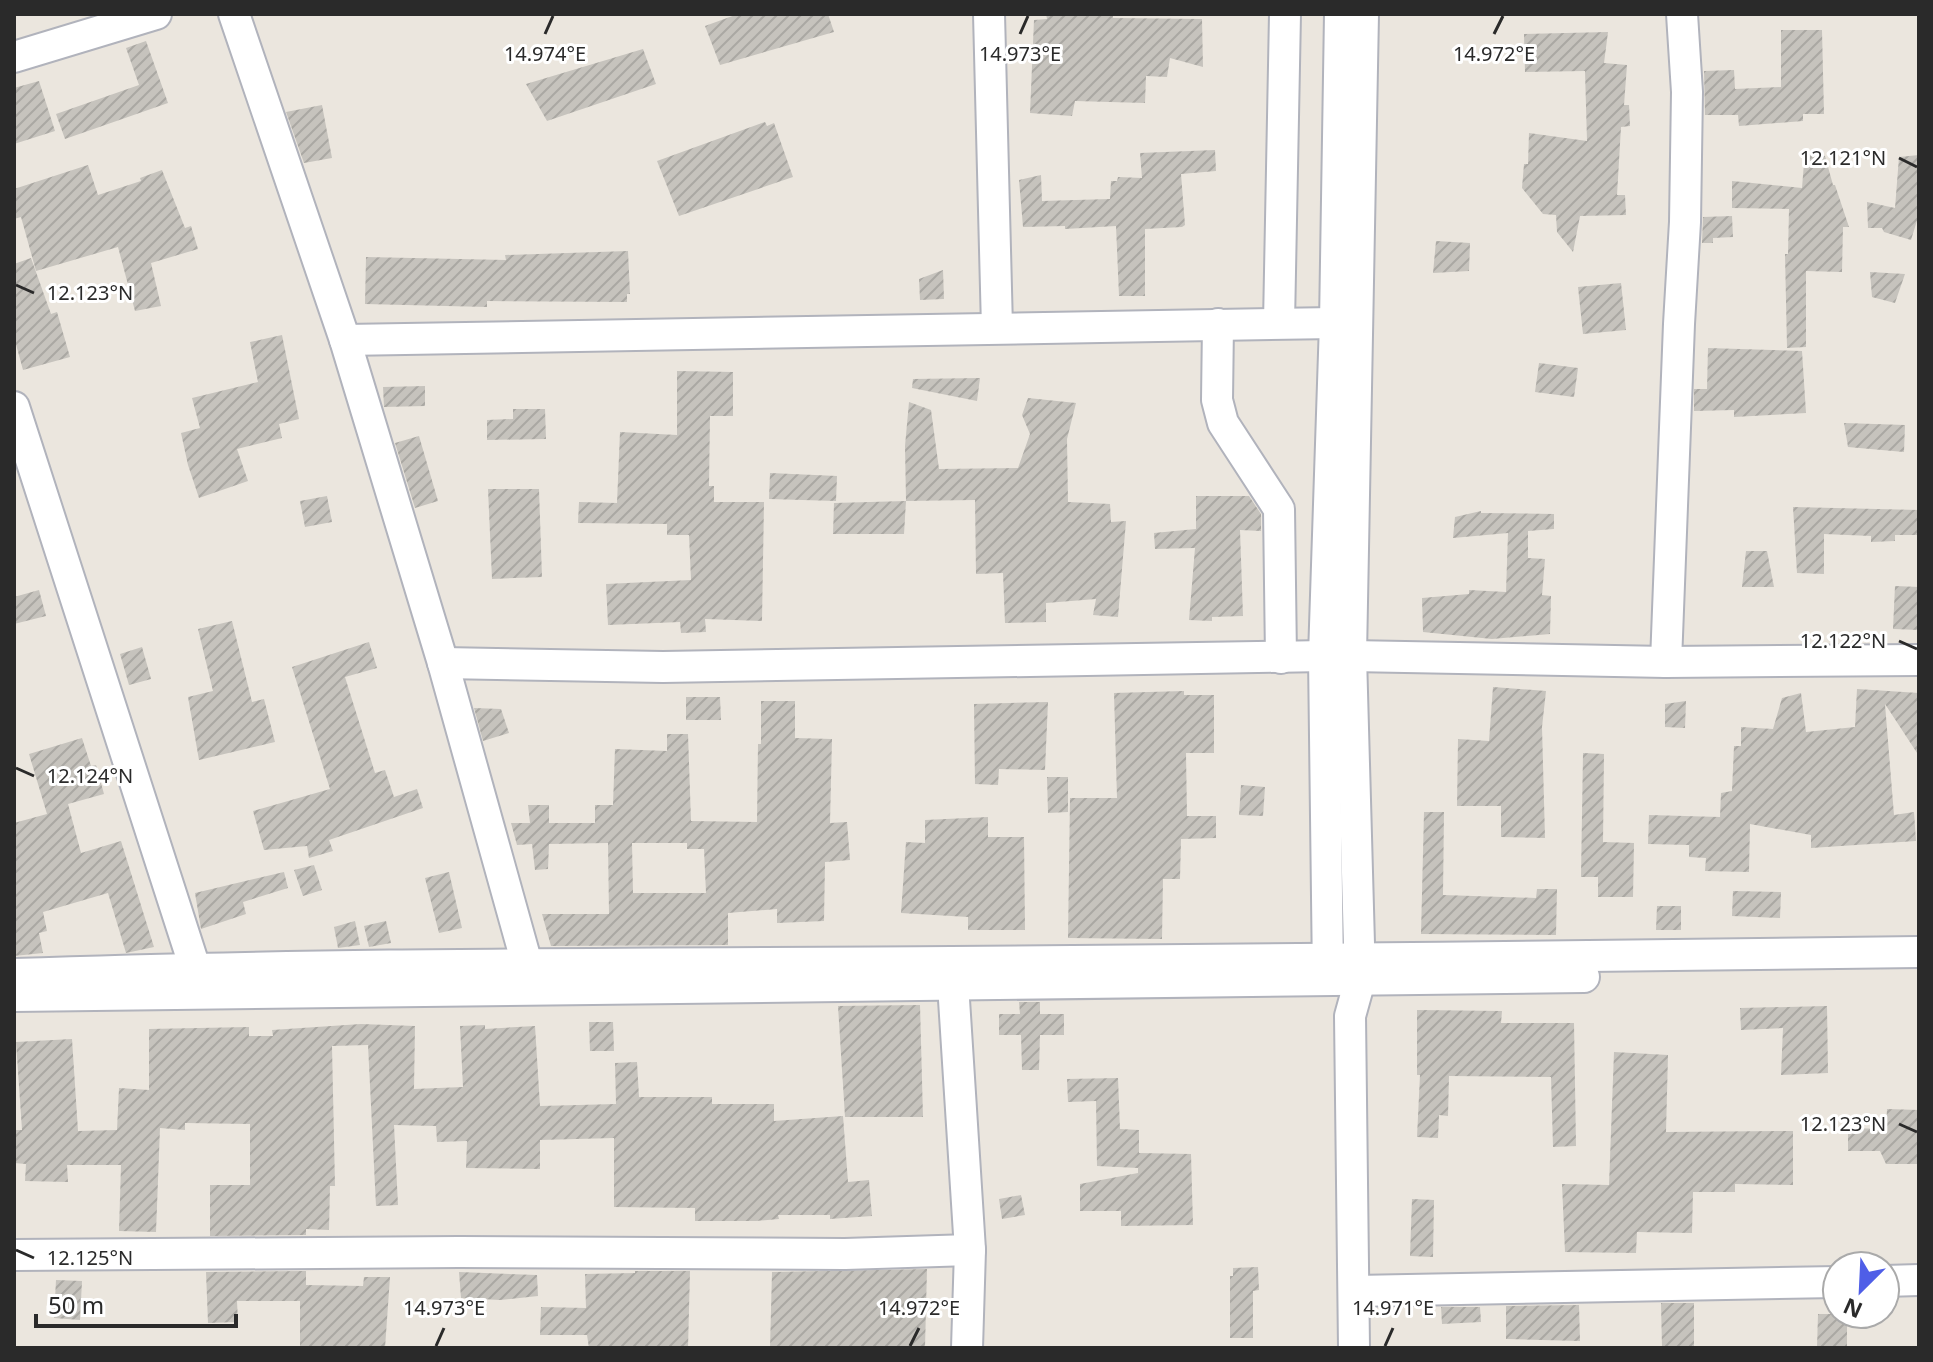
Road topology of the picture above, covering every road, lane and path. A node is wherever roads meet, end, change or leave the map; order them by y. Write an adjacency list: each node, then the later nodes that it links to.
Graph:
1 (156, 14): 8 (street)
2 (234, 14): 13 (street)
3 (989, 14): 12 (street)
4 (1285, 14): 9 (street)
5 (1340, 14): 10 (street)
6 (1363, 14): 15 (street)
7 (1682, 14): 18 (street)
8 (14, 57)
9 (1279, 323): 10 (street); 11 (street)
10 (1335, 323): 15 (street)
11 (1218, 324): 12 (street); 16 (street)
12 (997, 328): 13 (street)
13 (345, 340): 19 (street)
14 (14, 407): 22 (street)
15 (1338, 656): 16 (street); 18 (street); 23 (street); 24 (street)
16 (1281, 658): 19 (street)
17 (1919, 660): 18 (street)
18 (1666, 662)
19 (443, 663): 21 (street)
20 (1919, 952): 23 (street)
21 (527, 964): 22 (street); 24 (street)
22 (195, 968): 26 (street)
23 (1360, 969): 24 (street); 25 (street); 29 (street)
24 (1328, 970): 27 (street); 29 (street)
25 (1919, 972)
26 (14, 974)
27 (953, 984): 28 (street); 30 (street)
28 (14, 996)
29 (1350, 1016): 33 (street)
30 (970, 1250): 31 (street); 34 (street)
31 (14, 1255)
32 (1821, 1282): 33 (street)
33 (1355, 1291): 35 (street)
34 (967, 1348)
35 (1354, 1348)

